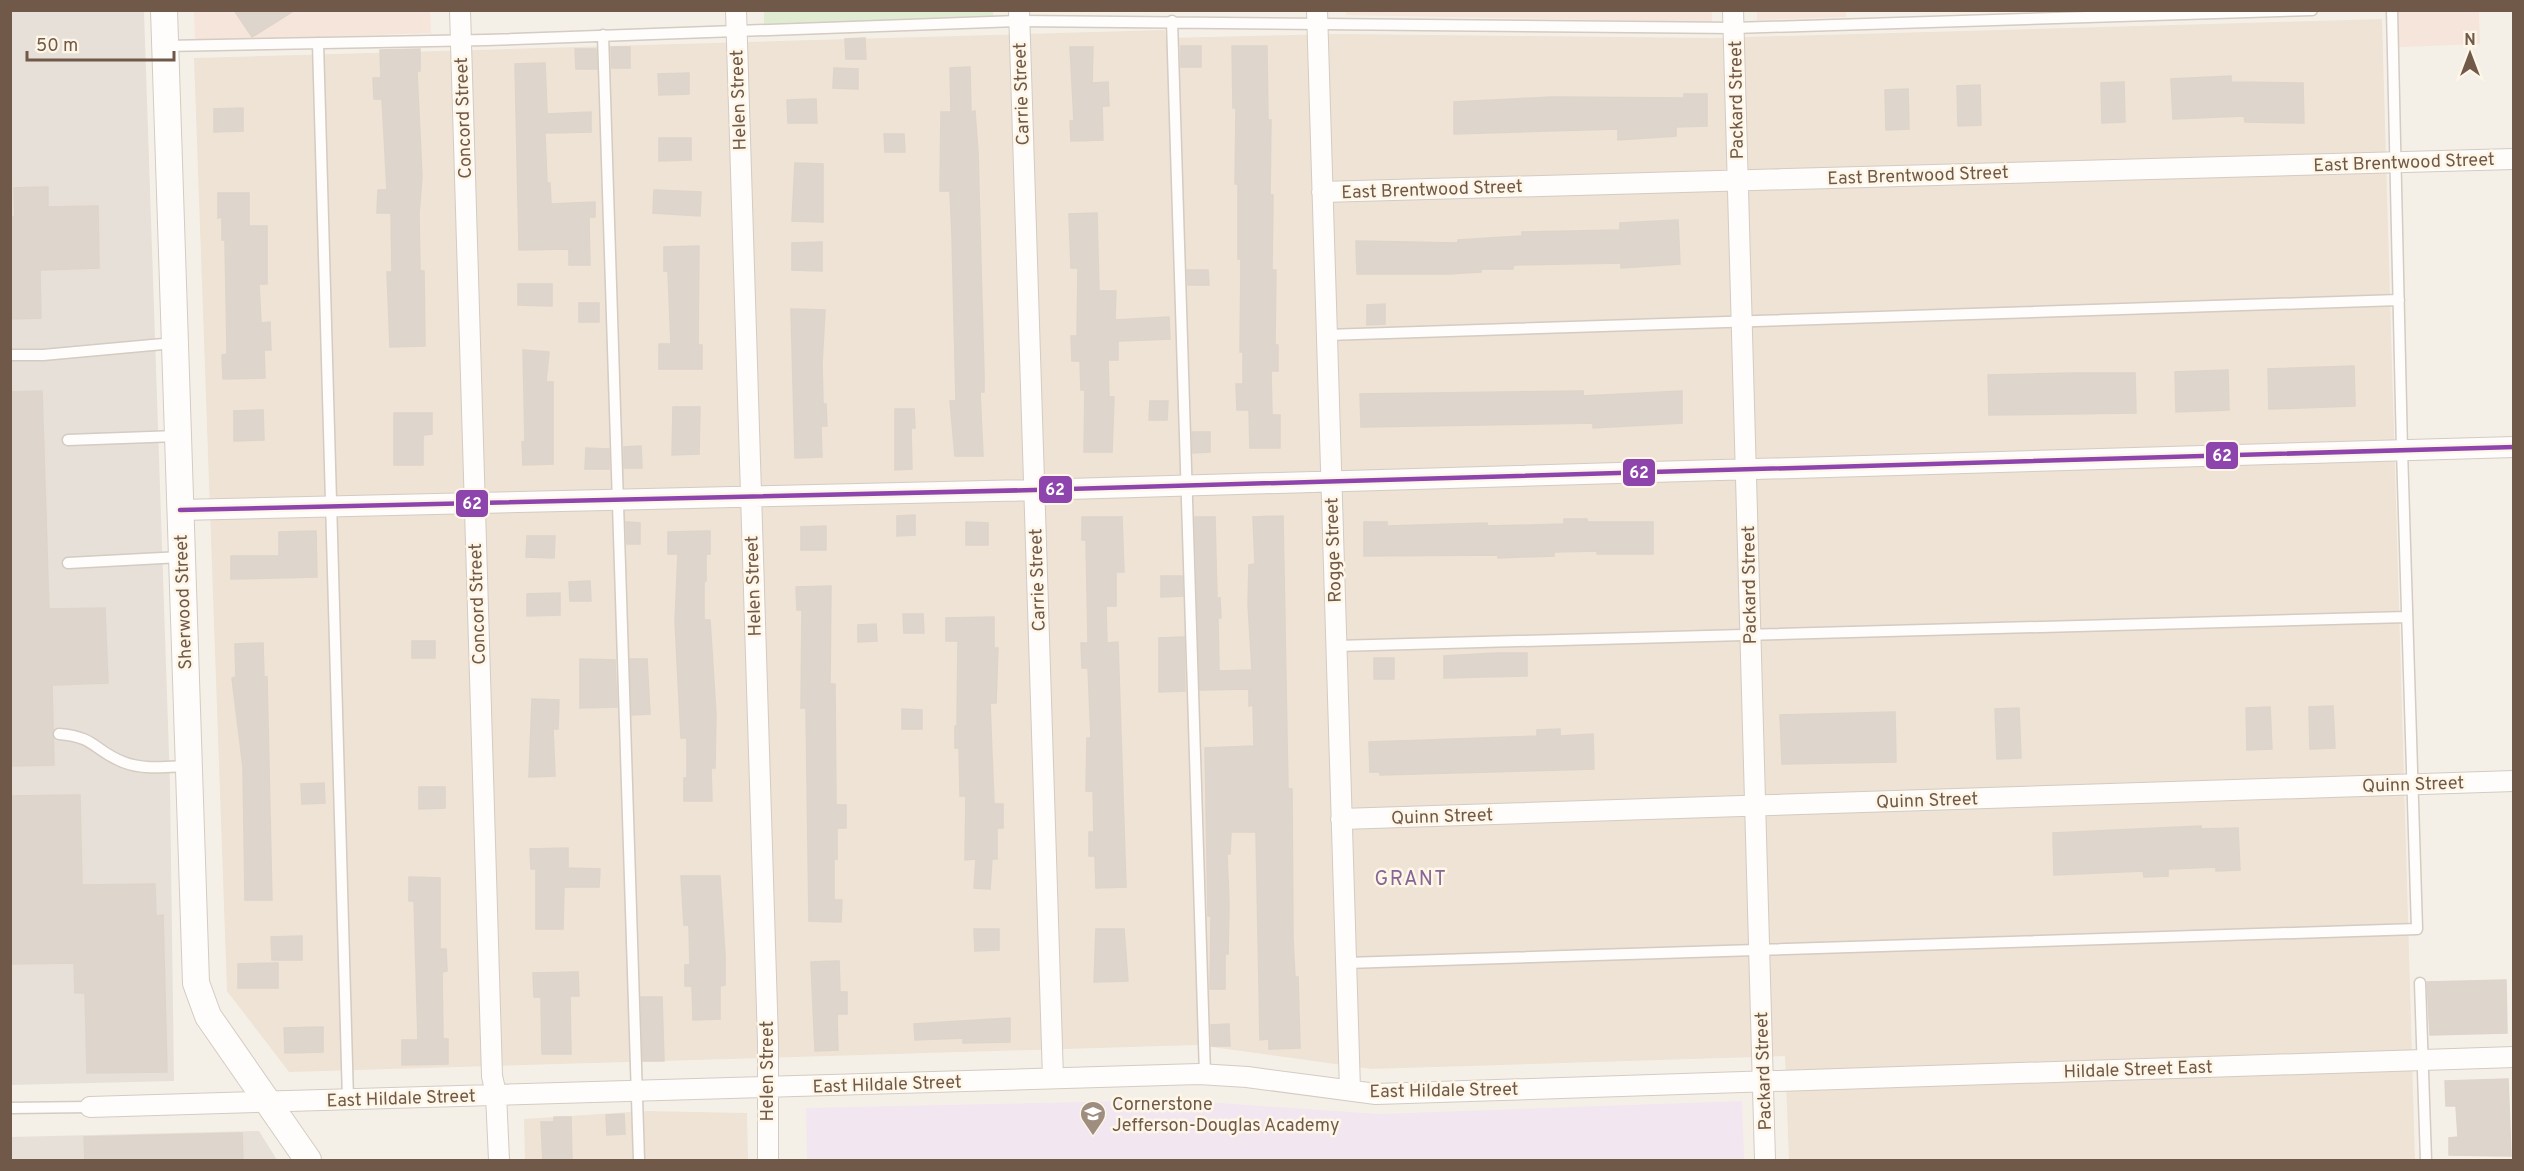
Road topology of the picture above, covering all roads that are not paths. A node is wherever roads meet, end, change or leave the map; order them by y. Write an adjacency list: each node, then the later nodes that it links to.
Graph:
1 (164, 10): 14 (street, Sherwood Street)
2 (460, 10): 12 (street, Concord Street)
3 (2312, 10): 5 (lane)
4 (2392, 10): 16 (lane)
5 (1997, 15): 8 (lane)
6 (1019, 16): 9 (lane); 10 (lane); 31 (street, Carrie Street)
7 (1317, 18): 8 (lane); 10 (lane); 18 (street, Rogge Street)
8 (1734, 19): 17 (street, Packard Street)
9 (736, 20): 11 (lane); 32 (street, Helen Street)
10 (1172, 21): 30 (lane)
11 (603, 35): 12 (lane); 33 (lane)
12 (461, 39): 13 (lane); 34 (street, Concord Street)
13 (318, 43): 14 (lane); 35 (lane)
14 (165, 46): 22 (street, Sherwood Street)
15 (2514, 159): 16 (street, East Brentwood Street)
16 (2397, 162): 17 (street, East Brentwood Street); 19 (lane)
17 (1738, 180): 18 (street, East Brentwood Street); 20 (street, Packard Street)
18 (1322, 192): 21 (street, Rogge Street)
19 (2399, 300): 20 (lane); 27 (lane)
20 (1742, 322): 21 (lane); 28 (street, Packard Street)
21 (1326, 335): 29 (street, Rogge Street)
22 (175, 343): 23 (lane); 24 (street, Sherwood Street)
23 (10, 355)
24 (177, 436): 25 (lane); 36 (street, Sherwood Street)
25 (68, 440)
26 (2514, 447): 27 (street)
27 (2402, 450): 28 (street); 39 (lane)
28 (1746, 468): 29 (street); 40 (street, Packard Street)
29 (1331, 481): 30 (street); 41 (street, Rogge Street)
30 (1187, 485): 31 (street); 53 (lane)
31 (1034, 490): 32 (street); 54 (street, Carrie Street)
32 (750, 495): 33 (street); 56 (street, Helen Street)
33 (616, 498): 34 (street); 58 (lane)
34 (474, 501): 35 (street); 59 (street, Concord Street)
35 (332, 505): 36 (street); 60 (lane)
36 (180, 510): 37 (street, Sherwood Street)
37 (182, 557): 38 (lane); 43 (street, Sherwood Street)
38 (68, 563)
39 (2407, 617): 40 (lane); 45 (lane)
40 (1751, 634): 41 (lane); 46 (street, Packard Street)
41 (1336, 646): 47 (street, Rogge Street)
42 (58, 735): 43 (lane)
43 (189, 766): 61 (street, Sherwood Street)
44 (2514, 781): 45 (street, Quinn Street)
45 (2413, 784): 46 (street, Quinn Street); 48 (lane)
46 (1755, 806): 47 (street, Quinn Street); 48 (street, Packard Street)
47 (1341, 819): 49 (street, Rogge Street)
48 (1759, 950): 49 (lane); 55 (street, Packard Street)
49 (1346, 963): 57 (street, Rogge Street)
50 (2420, 982): 52 (lane)
51 (2514, 1058): 52 (street, Hildale Street East)
52 (2424, 1060): 55 (street, Hildale Street East); 69 (lane)
53 (1205, 1075): 54 (street, East Hildale Street); 57 (street, East Hildale Street)
54 (1053, 1078): 56 (street, East Hildale Street)
55 (1763, 1081): 57 (street, East Hildale Street); 68 (street, Packard Street)
56 (767, 1088): 58 (street, East Hildale Street); 67 (street, Helen Street)
57 (1350, 1090)
58 (638, 1091): 59 (street, East Hildale Street); 66 (lane)
59 (496, 1094): 60 (street, East Hildale Street); 65 (street, Concord Street)
60 (348, 1100): 61 (street, East Hildale Street)
61 (268, 1103): 62 (street, East Hildale Street); 64 (street, Sherwood Street)
62 (90, 1107): 63 (lane, East Hildale Street)
63 (10, 1108)
64 (308, 1161)
65 (499, 1161)
66 (639, 1161)
67 (768, 1161)
68 (1765, 1161)
69 (2426, 1161)

